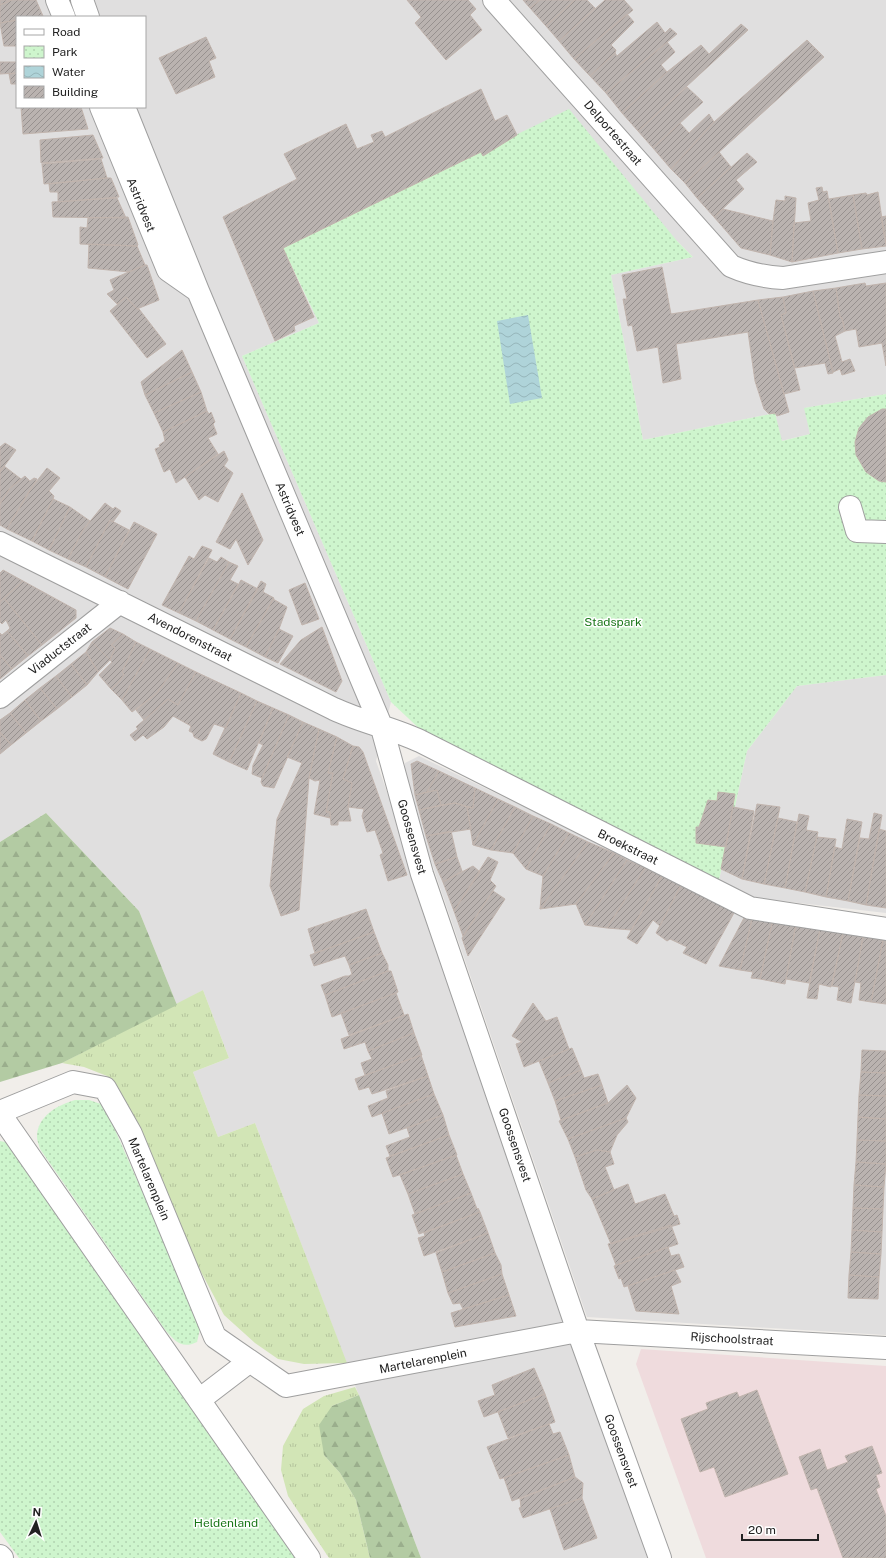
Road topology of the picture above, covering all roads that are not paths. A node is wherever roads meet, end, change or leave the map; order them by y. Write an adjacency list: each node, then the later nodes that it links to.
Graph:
1 (57, 0): 4 (street)
2 (82, 0): 5 (street)
3 (494, 0): 8 (street, Delportestraat)
4 (64, 16)
5 (88, 16)
6 (101, 108): 9 (street, Astridvest)
7 (124, 108): 9 (street, Astridvest)
8 (886, 262)
9 (198, 291): 15 (street, Astridvest)
10 (850, 507): 11 (street)
11 (886, 532)
12 (0, 543): 13 (street, Avendorenstraat)
13 (120, 602): 14 (street, Viaductstraat); 15 (street, Avendorenstraat)
14 (0, 697)
15 (382, 728): 16 (street, Broekstraat); 18 (street, Goossensvest)
16 (886, 929)
17 (0, 1113): 20 (street, Martelarenplein); 21 (street, Martelarenplein)
18 (578, 1331): 19 (street, Rijschoolstraat); 20 (street, Martelarenplein); 23 (street, Goossensvest)
19 (886, 1348)
20 (250, 1361): 21 (street)
21 (199, 1400): 22 (street, Martelarenplein)
22 (309, 1558)
23 (660, 1558)

